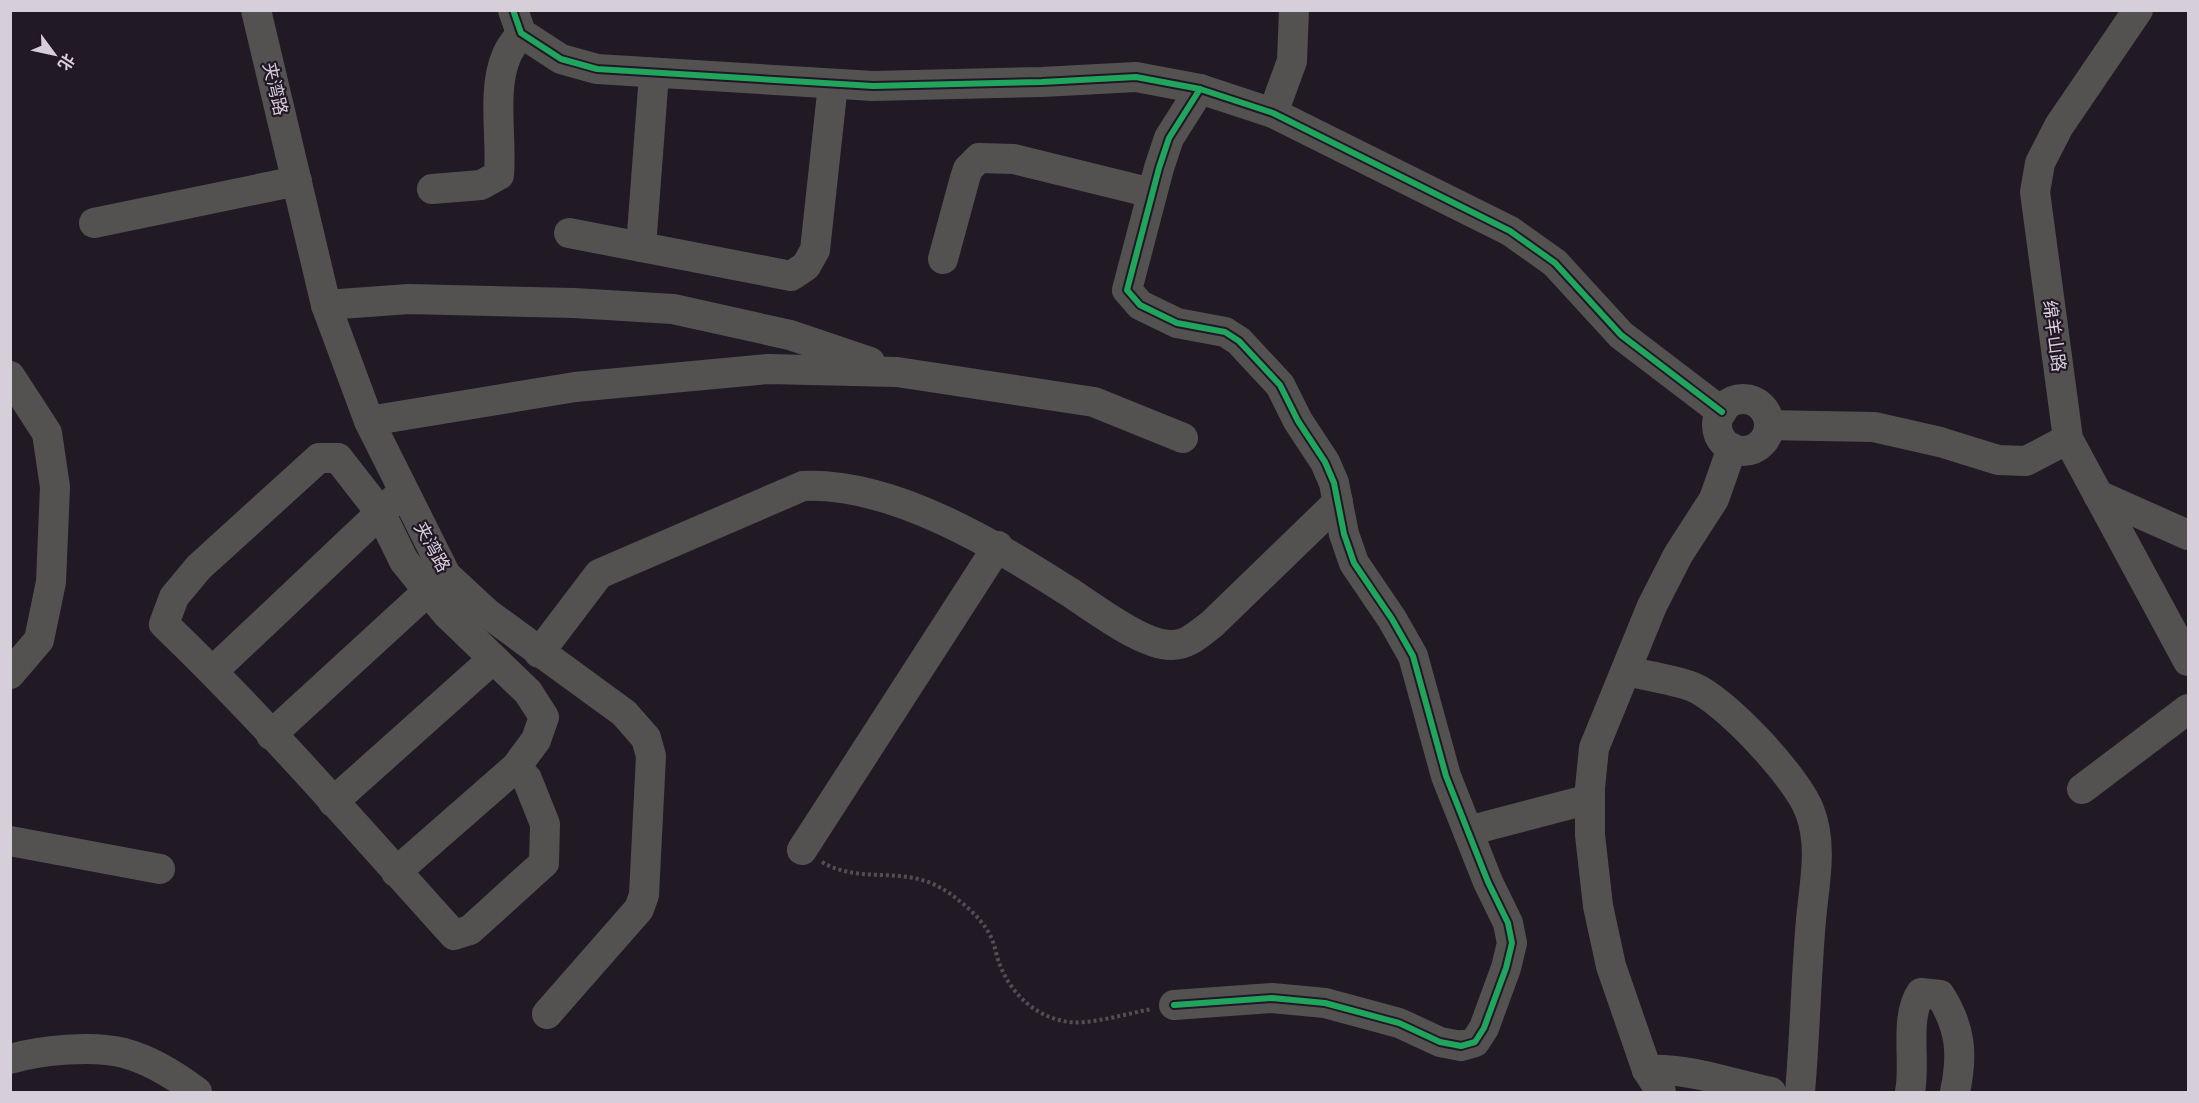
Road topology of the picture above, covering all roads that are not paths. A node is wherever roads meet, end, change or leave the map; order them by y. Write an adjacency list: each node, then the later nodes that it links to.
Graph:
1 (256, 10): 9 (street, 夹湾路)
2 (1294, 10): 8 (street)
3 (2138, 10): 23 (street, 绵羊山路)
4 (517, 22): 5 (street); 10 (street)
5 (654, 74): 6 (street); 14 (street)
6 (833, 84): 7 (street); 14 (street)
7 (1200, 89): 8 (street); 11 (street)
8 (1273, 113): 19 (street)
9 (297, 181): 12 (street); 16 (street, 夹湾路)
10 (432, 189)
11 (1152, 193): 15 (street); 27 (street)
12 (94, 224)
13 (570, 233): 14 (street)
14 (641, 247)
15 (944, 259)
16 (326, 305): 17 (street); 20 (street, 夹湾路)
17 (897, 372): 20 (street); 22 (street)
18 (10, 376): 37 (street)
19 (1722, 412): 21 (street); 24 (street)
20 (369, 421): 25 (street, 夹湾路)
21 (1769, 425): 23 (street); 24 (street)
22 (1183, 438)
23 (2068, 439): 26 (street, 绵羊山路)
24 (1732, 448): 36 (street)
25 (402, 491): 28 (street); 32 (street, 夹湾路)
26 (2098, 495): 29 (street); 34 (street, 绵羊山路)
27 (1338, 502): 30 (street); 44 (street)
28 (380, 512): 31 (street); 35 (street); 35 (street)
29 (2188, 535)
30 (998, 546): 32 (street); 46 (street)
31 (428, 591): 33 (street); 39 (street)
32 (539, 653): 50 (street, 夹湾路)
33 (493, 659): 40 (street); 43 (street)
34 (2188, 661)
35 (213, 671): 39 (street)
36 (1626, 671): 42 (street); 55 (street)
37 (10, 674)
38 (2188, 709): 41 (street)
39 (271, 735): 43 (street)
40 (516, 767): 48 (street); 48 (street)
41 (2082, 789)
42 (1590, 799): 44 (street); 52 (street)
43 (333, 802): 48 (street)
44 (1468, 831): 49 (street)
45 (10, 841): 47 (street)
46 (801, 850)
47 (160, 869)
48 (396, 872)
49 (1174, 1005)
50 (547, 1014)
51 (10, 1059): 53 (street)
52 (1654, 1081): 54 (street)
53 (197, 1092)
54 (1771, 1092)
55 (1800, 1092)
56 (1910, 1092): 57 (street)
57 (1955, 1092)

